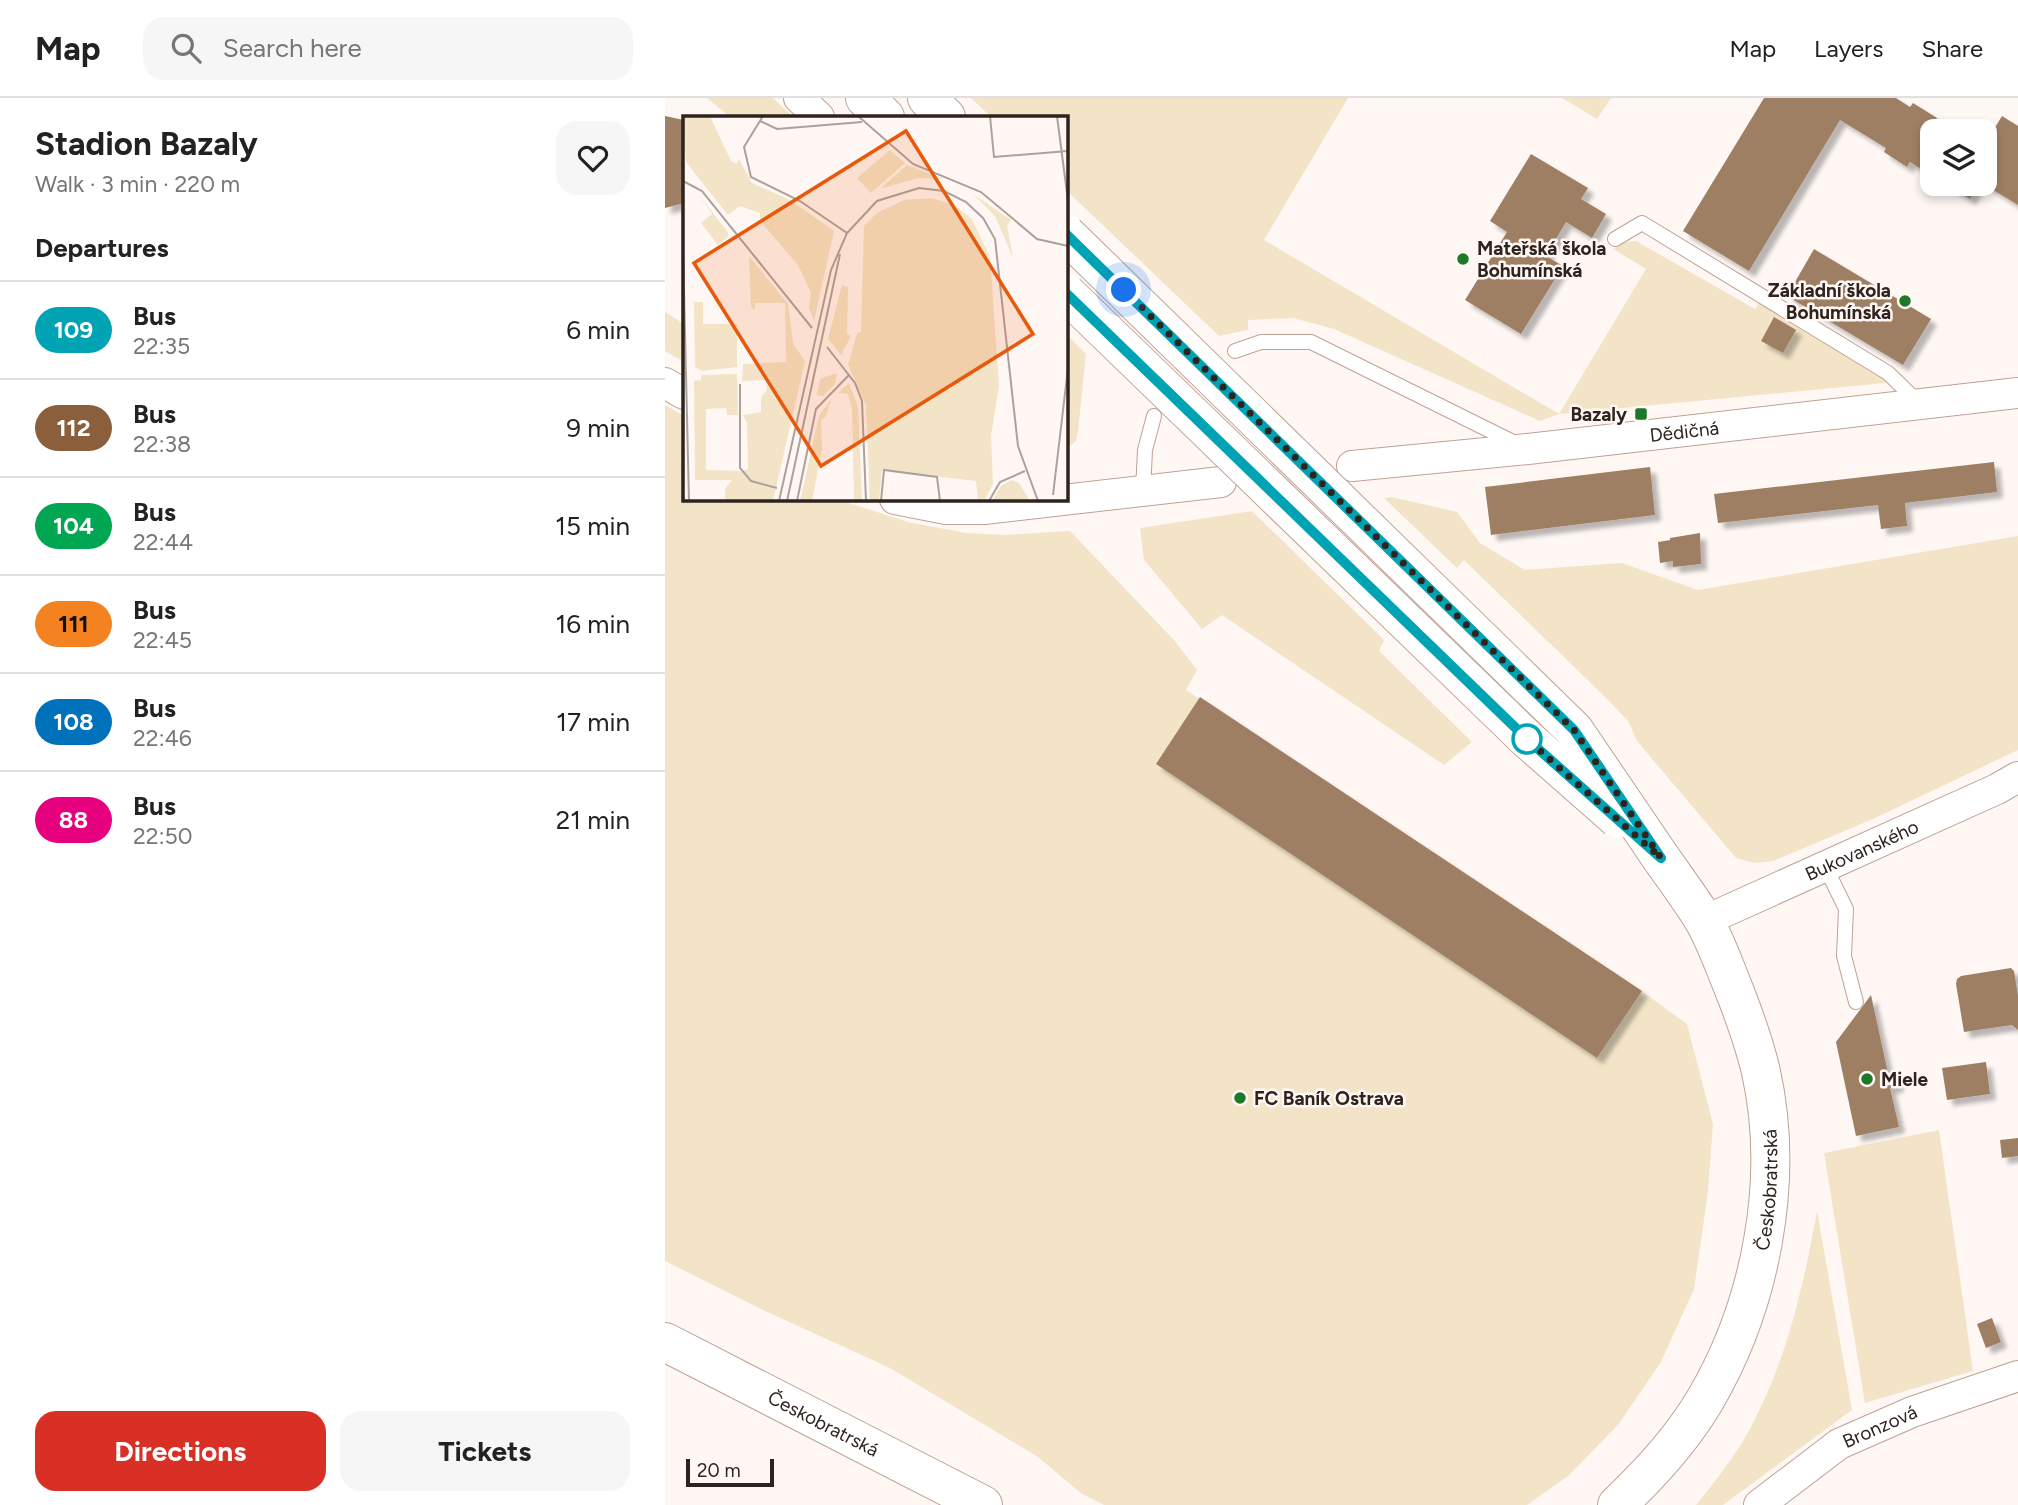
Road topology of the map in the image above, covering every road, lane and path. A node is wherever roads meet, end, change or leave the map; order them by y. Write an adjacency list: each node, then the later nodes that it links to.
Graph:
1 (799, 98): 4 (street)
2 (865, 98): 5 (street)
3 (927, 98): 6 (street)
4 (818, 116)
5 (884, 116)
6 (945, 116)
7 (1067, 235): 25 (street, Českobratrská, bridge)
8 (1615, 239): 14 (lane)
9 (1067, 294): 25 (street, Českobratrská, bridge)
10 (1235, 351): 16 (lane)
11 (665, 383): 12 (street)
12 (683, 393)
13 (2018, 393): 14 (street, Dědičná)
14 (1920, 404): 16 (street, Dědičná)
15 (1154, 416): 19 (lane)
16 (1528, 449): 17 (street, Dědičná)
17 (1352, 466)
18 (1221, 482): 19 (street)
19 (1143, 491): 20 (street)
20 (1067, 498)
21 (900, 500): 23 (street)
22 (1042, 500): 23 (street)
23 (1019, 502)
24 (2018, 777): 26 (street, Bukovanského)
25 (1661, 858): 27 (street, Českobratrská)
26 (1825, 866): 27 (street, Bukovanského); 28 (lane)
27 (1704, 921): 32 (street, Českobratrská)
28 (1856, 1002)
29 (665, 1342): 31 (street, Českobratrská)
30 (2018, 1376): 33 (street, Bronzová)
31 (983, 1505)
32 (1617, 1505)
33 (1759, 1505)

